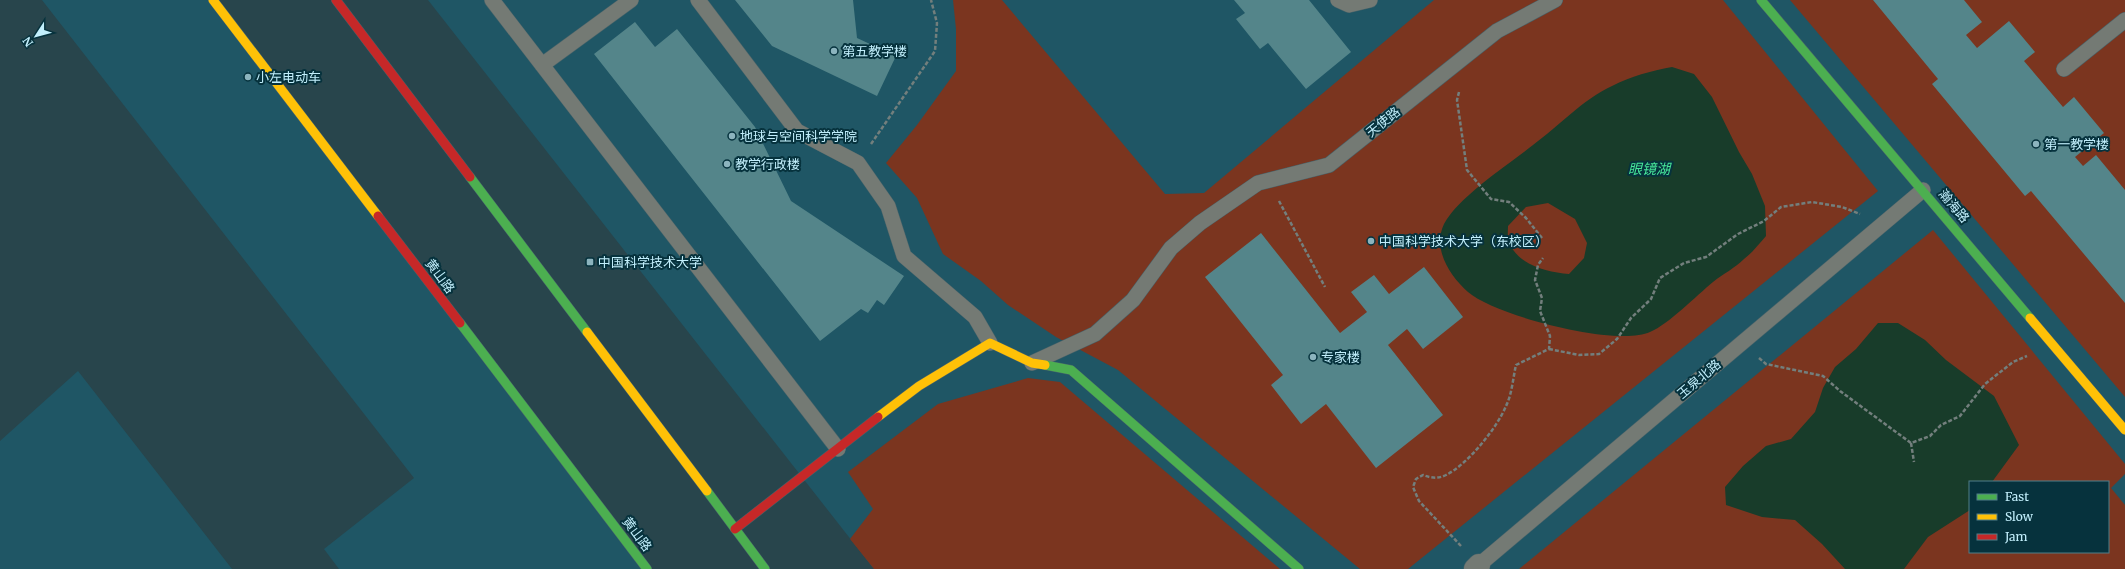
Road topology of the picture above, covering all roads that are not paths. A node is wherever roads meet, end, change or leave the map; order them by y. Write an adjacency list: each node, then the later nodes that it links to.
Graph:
1 (213, 0): 20 (main road, 黄山路)
2 (336, 0): 18 (main road)
3 (492, 0): 11 (lane)
4 (631, 0): 11 (lane)
5 (698, 0): 14 (lane)
6 (1338, 0): 7 (lane)
7 (1370, 0)
8 (1555, 0): 15 (lane, 天使路)
9 (1761, 0): 13 (main road, 瀚海路)
10 (2125, 20): 12 (lane)
11 (542, 65): 17 (lane)
12 (2064, 69)
13 (1923, 190): 16 (main road, 瀚海路); 19 (lane, 玉泉北路)
14 (990, 343): 15 (main road); 17 (main road)
15 (1032, 363): 22 (main road)
16 (2125, 430)
17 (838, 449): 18 (main road)
18 (735, 529): 21 (main road)
19 (1477, 567)
20 (647, 569)
21 (765, 569)
22 (1299, 569)

